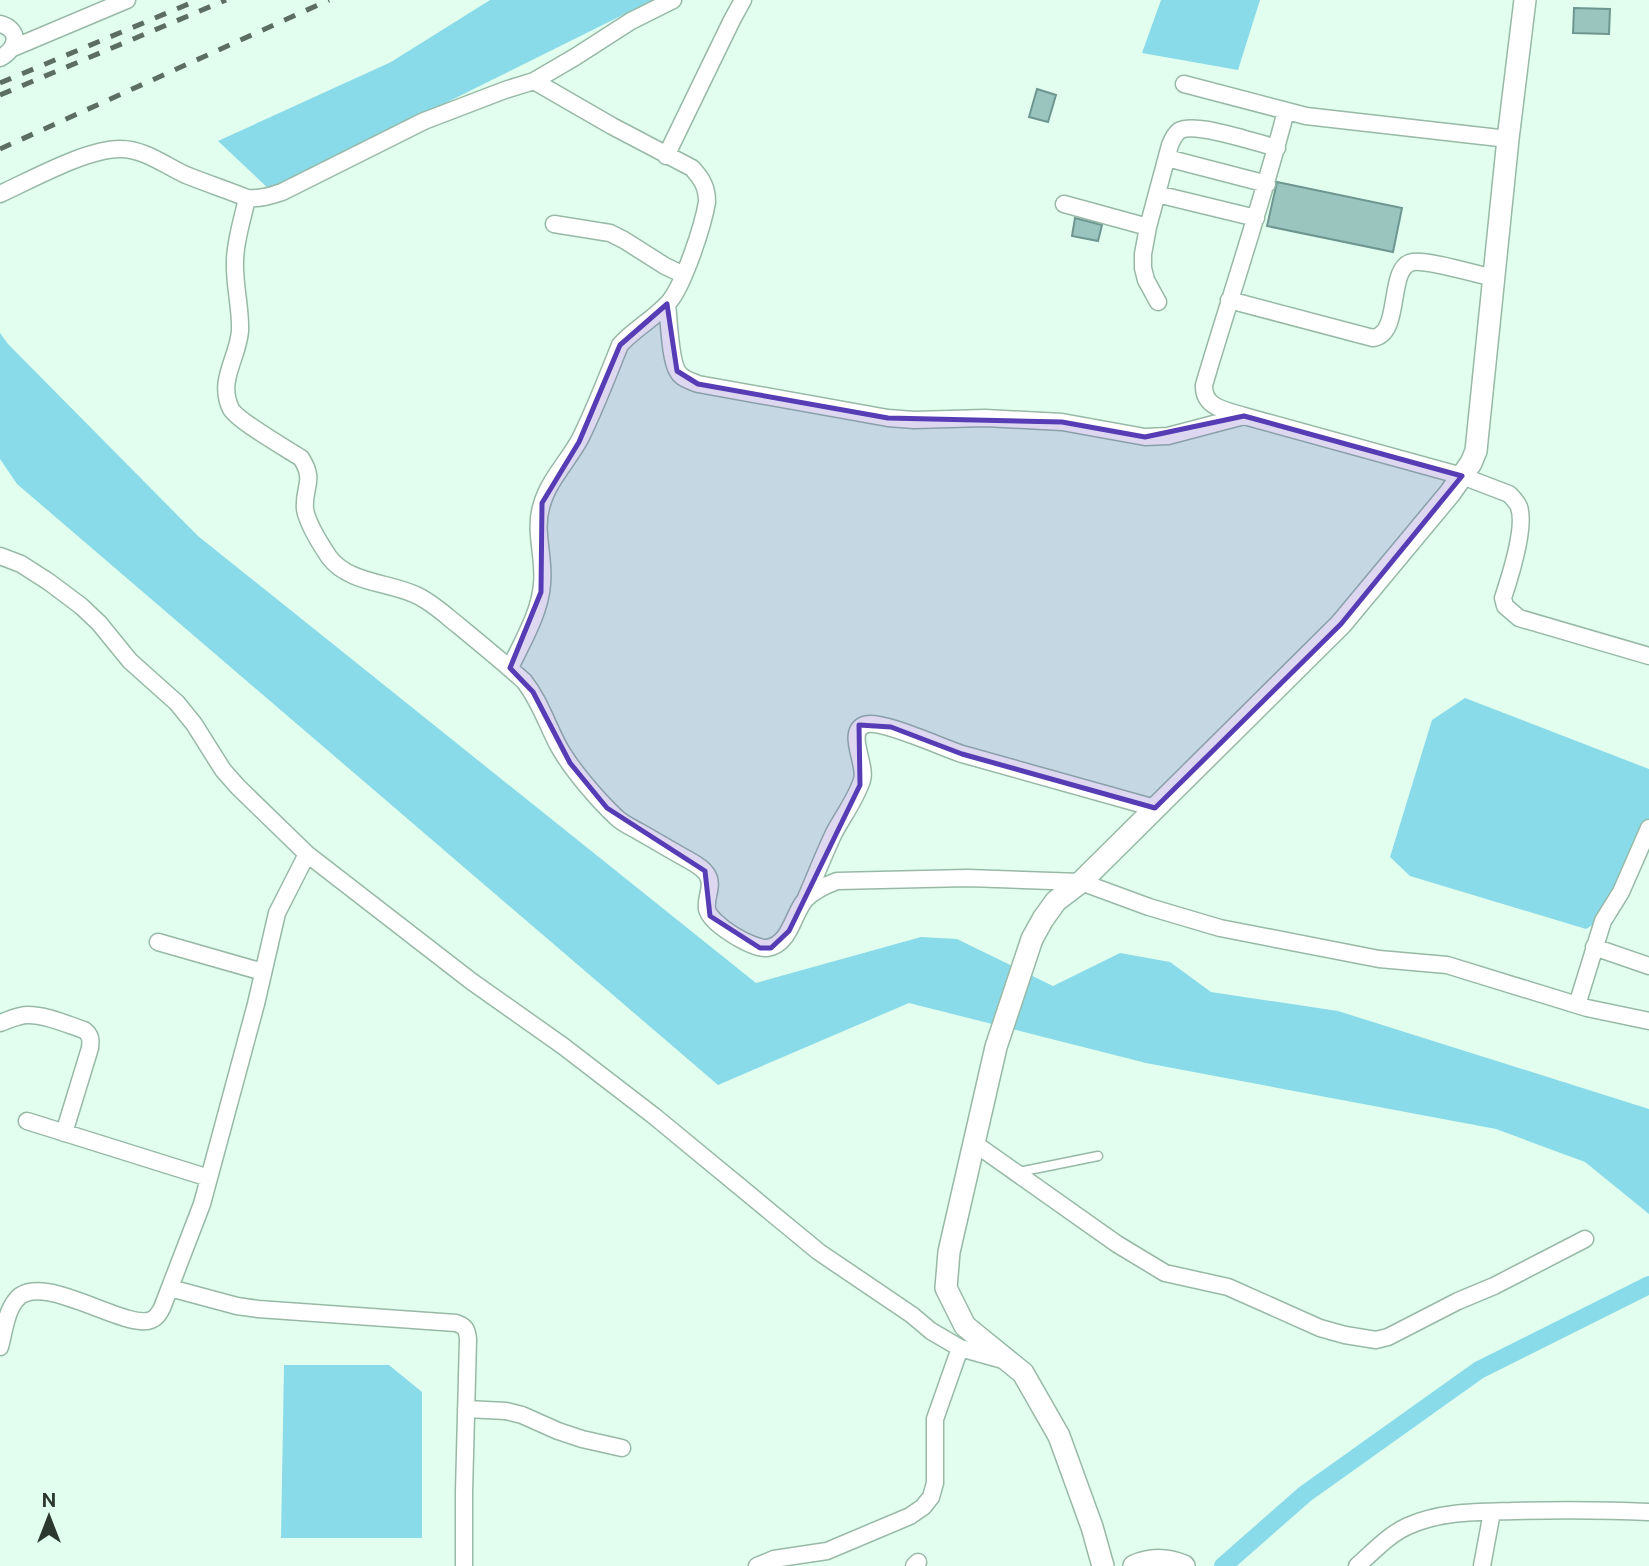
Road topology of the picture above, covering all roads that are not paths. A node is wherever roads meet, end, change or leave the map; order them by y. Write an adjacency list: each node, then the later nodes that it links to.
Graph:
1 (127, 0): 6 (street)
2 (673, 0): 7 (street)
3 (743, 0): 12 (street)
4 (1525, 0): 10 (main road)
5 (0, 24): 6 (street)
6 (6, 53)
7 (534, 81): 12 (street); 17 (street)
8 (1184, 84): 9 (street)
9 (1286, 111): 10 (street); 11 (street)
10 (1508, 139): 23 (main road)
11 (1277, 148): 13 (street); 14 (street)
12 (666, 156): 22 (street)
13 (1167, 158): 14 (street); 16 (street)
14 (1267, 184): 19 (street)
15 (0, 194): 17 (street)
16 (1157, 194): 19 (street); 21 (street)
17 (247, 198): 31 (street)
18 (1064, 204): 21 (street)
19 (1256, 218): 24 (street)
20 (554, 224): 22 (street)
21 (1148, 227): 25 (street)
22 (684, 275): 26 (street)
23 (1494, 278): 24 (street); 28 (main road)
24 (1229, 300): 27 (street)
25 (1158, 302)
26 (667, 304): 27 (street); 31 (street)
27 (1244, 416): 28 (street)
28 (1462, 475): 30 (street); 32 (main road)
29 (0, 556): 34 (street)
30 (1649, 656)
31 (510, 668): 37 (street)
32 (1155, 808): 36 (main road); 37 (street)
33 (1648, 835): 35 (street)
34 (307, 855): 41 (street); 55 (street)
35 (1641, 866): 39 (street)
36 (1080, 882): 37 (street); 42 (street); 47 (main road)
37 (805, 900)
38 (158, 943): 41 (street)
39 (1594, 947): 40 (street); 42 (street)
40 (1649, 966)
41 (263, 972): 50 (street)
42 (1577, 1005): 43 (street)
43 (1649, 1021)
44 (0, 1023): 46 (street)
45 (27, 1121): 46 (street)
46 (64, 1133): 50 (street)
47 (974, 1143): 49 (street); 56 (main road)
48 (1098, 1156): 49 (lane)
49 (1016, 1173): 51 (street)
50 (209, 1178): 52 (street)
51 (1585, 1239)
52 (170, 1288): 53 (street); 57 (street)
53 (5, 1307): 54 (street)
54 (0, 1347)
55 (960, 1348): 56 (street); 62 (street)
56 (1009, 1361): 63 (main road)
57 (466, 1409): 58 (street); 61 (street)
58 (622, 1448)
59 (1492, 1511): 60 (street); 66 (street); 67 (street)
60 (1649, 1512)
61 (464, 1566)
62 (757, 1566)
63 (1103, 1566)
64 (1134, 1566): 65 (main road)
65 (1184, 1566)
66 (1357, 1566)
67 (1482, 1566)

